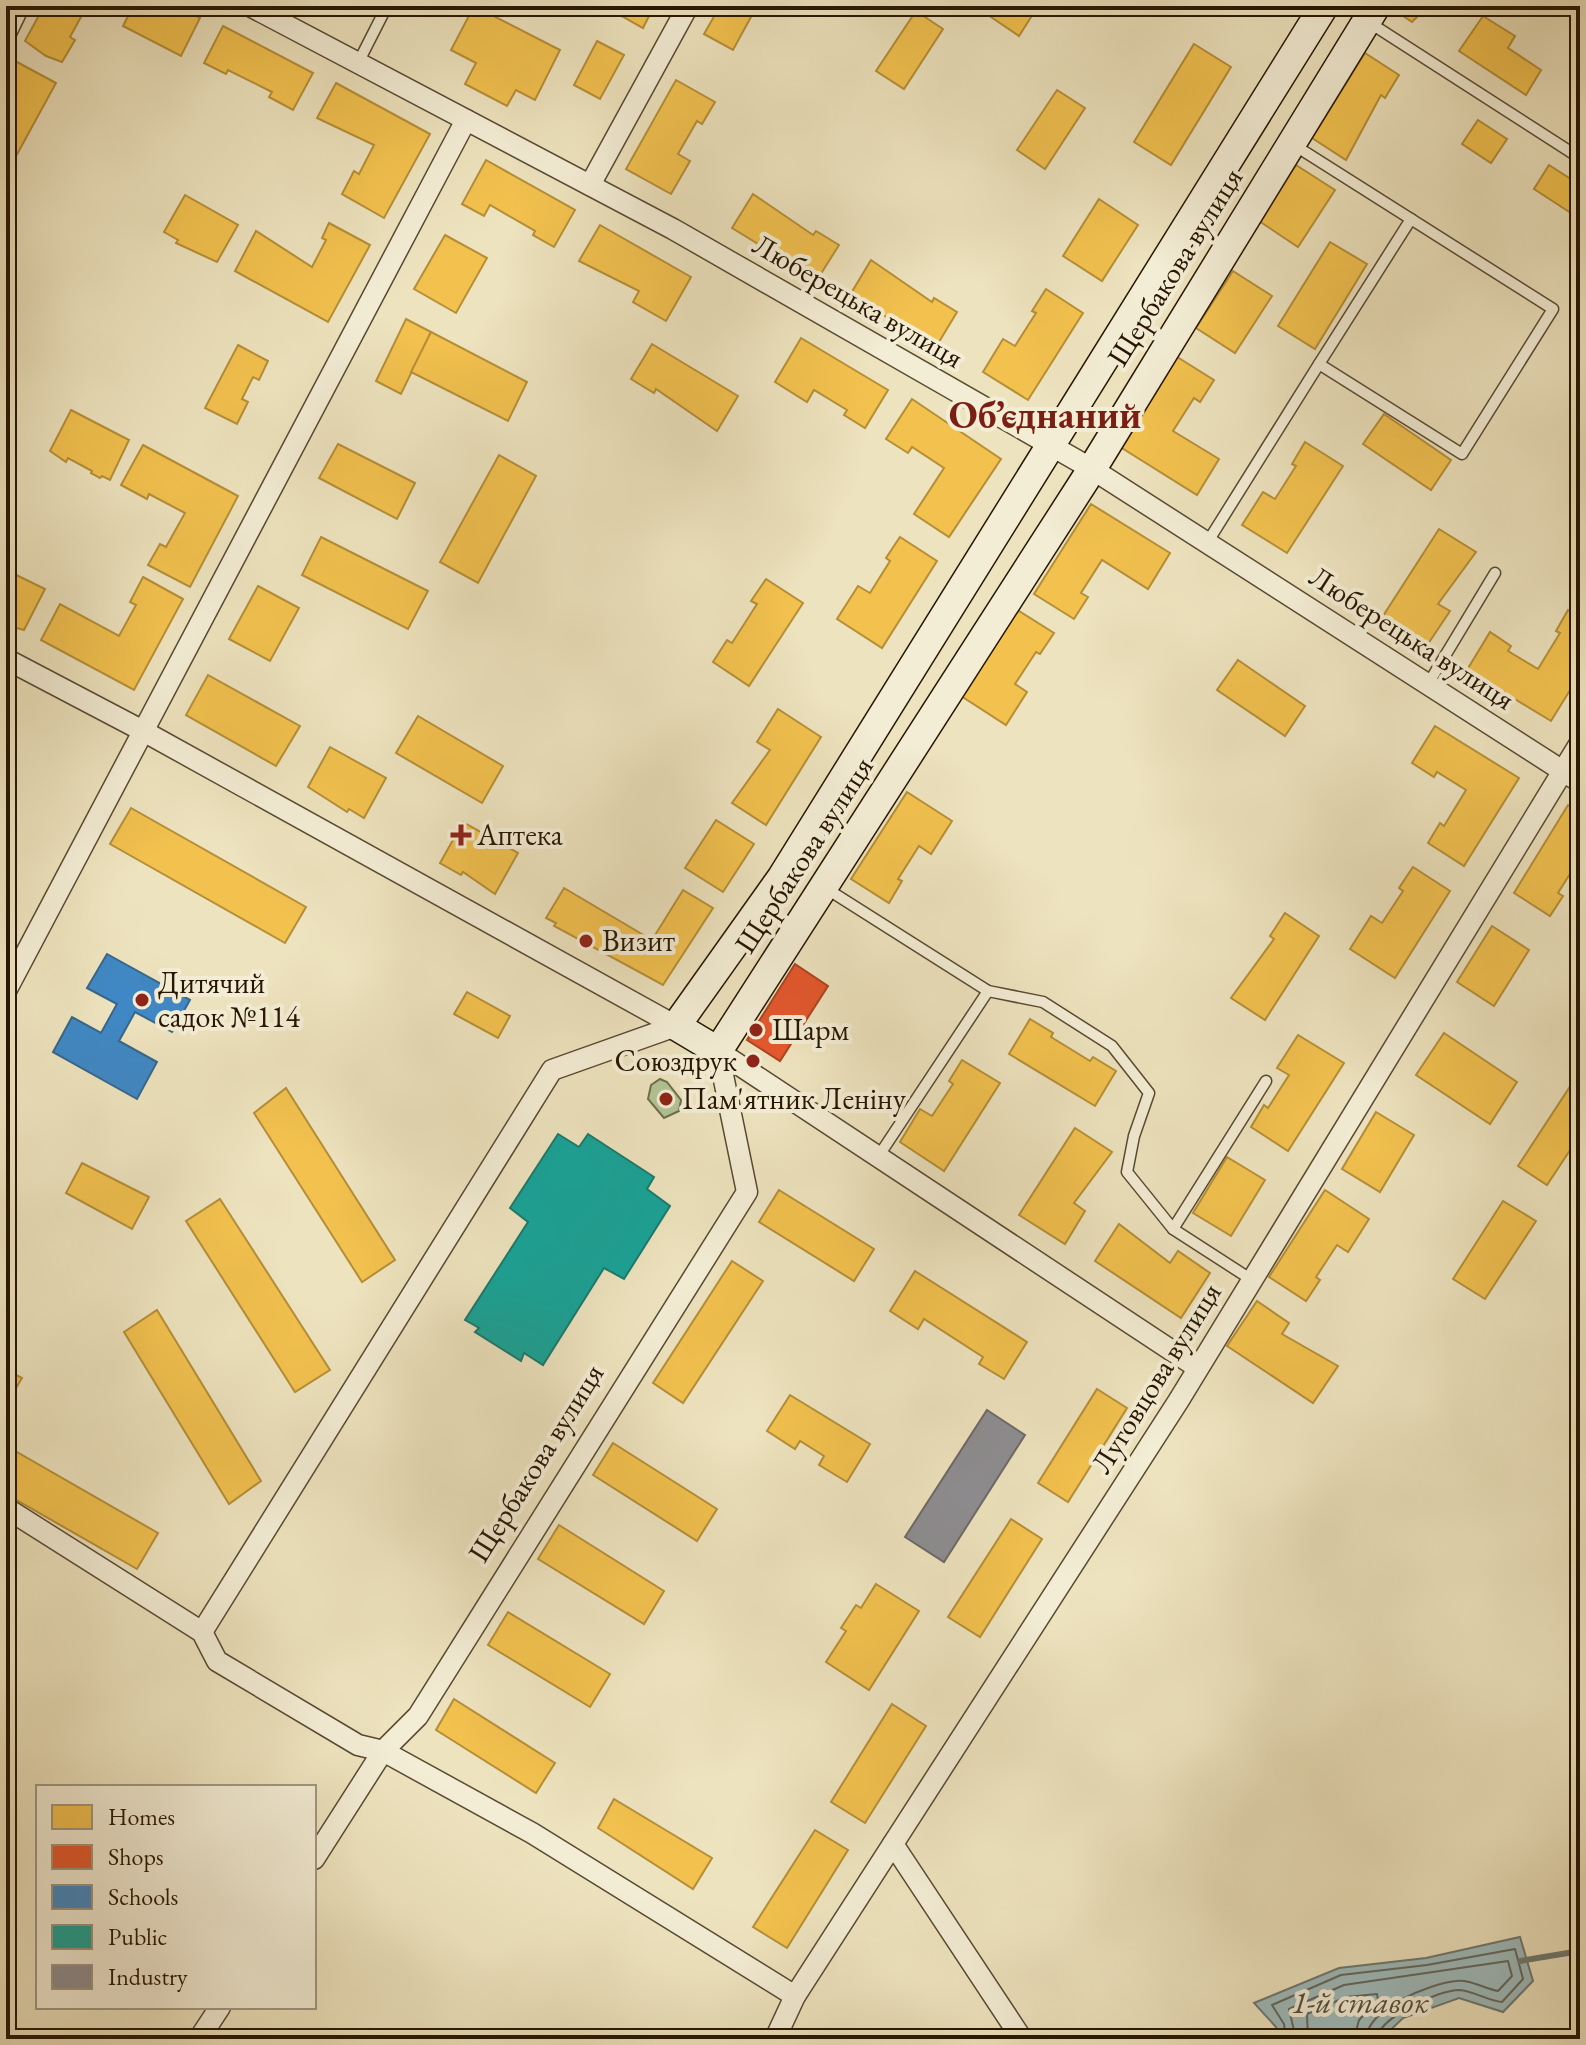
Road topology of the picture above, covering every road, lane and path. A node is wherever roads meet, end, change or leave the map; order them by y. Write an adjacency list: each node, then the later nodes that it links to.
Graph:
1 (19, 6): 7 (street)
2 (250, 6): 8 (street, Люберецька вулиця)
3 (387, 6): 8 (lane)
4 (688, 6): 12 (street)
5 (1324, 6): 15 (street, Щербакова вулиця)
6 (1371, 13): 10 (street, Щербакова вулиця); 11 (lane)
7 (6, 33)
8 (358, 63): 9 (street, Люберецька вулиця)
9 (466, 120): 12 (street, Люберецька вулиця); 21 (street)
10 (1291, 144): 13 (lane); 16 (street, Щербакова вулиця)
11 (1580, 158)
12 (590, 185): 15 (street, Люберецька вулиця)
13 (1411, 219): 14 (lane); 14 (lane)
14 (1319, 364): 17 (lane)
15 (1052, 447): 16 (street, Люберецька вулиця); 27 (street, Щербакова вулиця)
16 (1092, 469): 17 (street, Люберецька вулиця); 24 (street, Щербакова вулиця)
17 (1207, 543): 20 (street, Люберецька вулиця)
18 (1495, 573): 20 (lane)
19 (6, 659): 21 (street)
20 (1428, 684): 23 (street, Люберецька вулиця)
21 (145, 732): 25 (street); 27 (street)
22 (1580, 743): 23 (street, Луговцова вулиця)
23 (1571, 776): 32 (street, Луговцова вулиця)
24 (824, 887): 26 (lane); 28 (street, Щербакова вулиця)
25 (6, 991)
26 (988, 991): 30 (lane); 31 (lane)
27 (676, 1026): 28 (street); 35 (street)
28 (718, 1051): 30 (street); 36 (street, Щербакова вулиця)
29 (1266, 1081): 31 (lane)
30 (878, 1157): 33 (street)
31 (1173, 1229): 32 (lane)
32 (1252, 1280): 33 (street, Луговцова вулиця)
33 (1198, 1368): 37 (street, Луговцова вулиця)
34 (6, 1508): 35 (street)
35 (202, 1632): 36 (street)
36 (383, 1751): 38 (street, Щербакова вулиця); 39 (street)
37 (893, 1844): 39 (street, Луговцова вулиця); 43 (street)
38 (316, 1856)
39 (795, 1996): 42 (street, Луговцова вулиця)
40 (219, 2009): 41 (street)
41 (199, 2039)
42 (775, 2039)
43 (1022, 2039)

